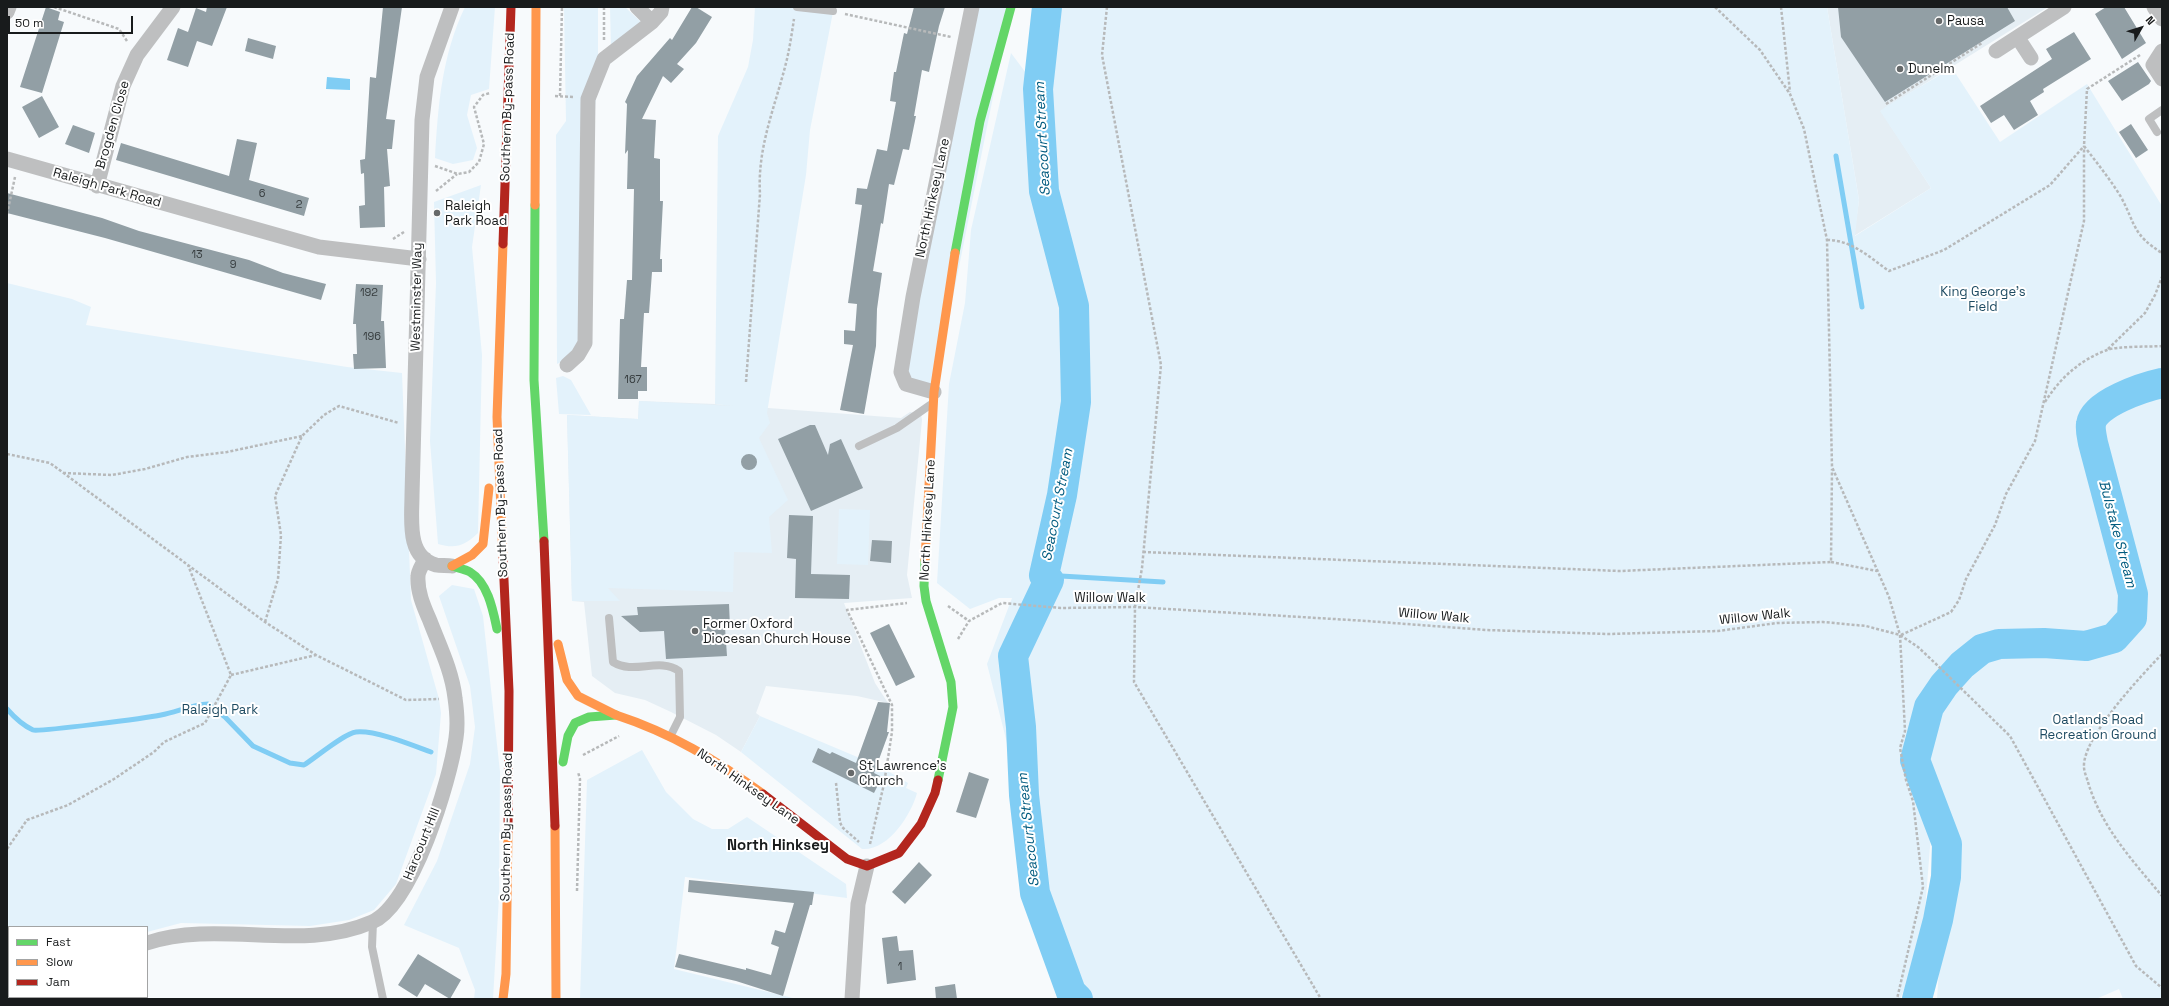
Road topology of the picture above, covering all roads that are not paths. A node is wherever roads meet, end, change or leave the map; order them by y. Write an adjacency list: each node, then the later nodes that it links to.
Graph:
1 (9, 7): 14 (street)
2 (174, 7): 25 (street, Brogden Close)
3 (452, 7): 26 (street, Westminster Way)
4 (511, 7): 29 (main road, Southern By-pass Road)
5 (536, 7): 33 (main road, Southern By-pass Road)
6 (637, 7): 16 (street)
7 (662, 7): 16 (street)
8 (797, 7): 13 (lane)
9 (972, 7): 28 (street, North Hinksey Lane)
10 (1011, 7): 28 (main road, North Hinksey Lane)
11 (2064, 7): 17 (street)
12 (2154, 7): 15 (street)
13 (833, 11)
14 (7, 12)
15 (2162, 19)
16 (652, 22): 27 (street)
17 (2018, 38): 18 (street); 20 (street)
18 (1991, 46)
19 (2161, 52): 21 (street)
20 (2031, 58)
21 (2162, 79)
22 (2162, 110): 23 (lane)
23 (2157, 132)
24 (13, 161): 25 (street, Raleigh Park Road)
25 (96, 186): 26 (street, Raleigh Park Road)
26 (419, 259): 31 (street, Westminster Way)
27 (567, 365)
28 (934, 397): 30 (lane); 39 (main road, North Hinksey Lane)
29 (497, 417): 32 (main road); 35 (main road, Southern By-pass Road)
30 (858, 446)
31 (425, 559): 32 (street); 40 (street, Harcourt Hill)
32 (452, 566): 35 (main road)
33 (548, 600): 36 (main road); 38 (main road, Southern By-pass Road)
34 (609, 618): 37 (lane)
35 (509, 691): 43 (main road, Southern By-pass Road)
36 (616, 715): 37 (main road, North Hinksey Lane); 38 (main road)
37 (671, 736): 39 (main road, North Hinksey Lane)
38 (556, 806): 44 (main road, Southern By-pass Road)
39 (866, 866): 45 (street)
40 (373, 922): 41 (street, Harcourt Hill); 42 (lane)
41 (148, 943)
42 (383, 999)
43 (503, 999)
44 (556, 999)
45 (852, 999)

